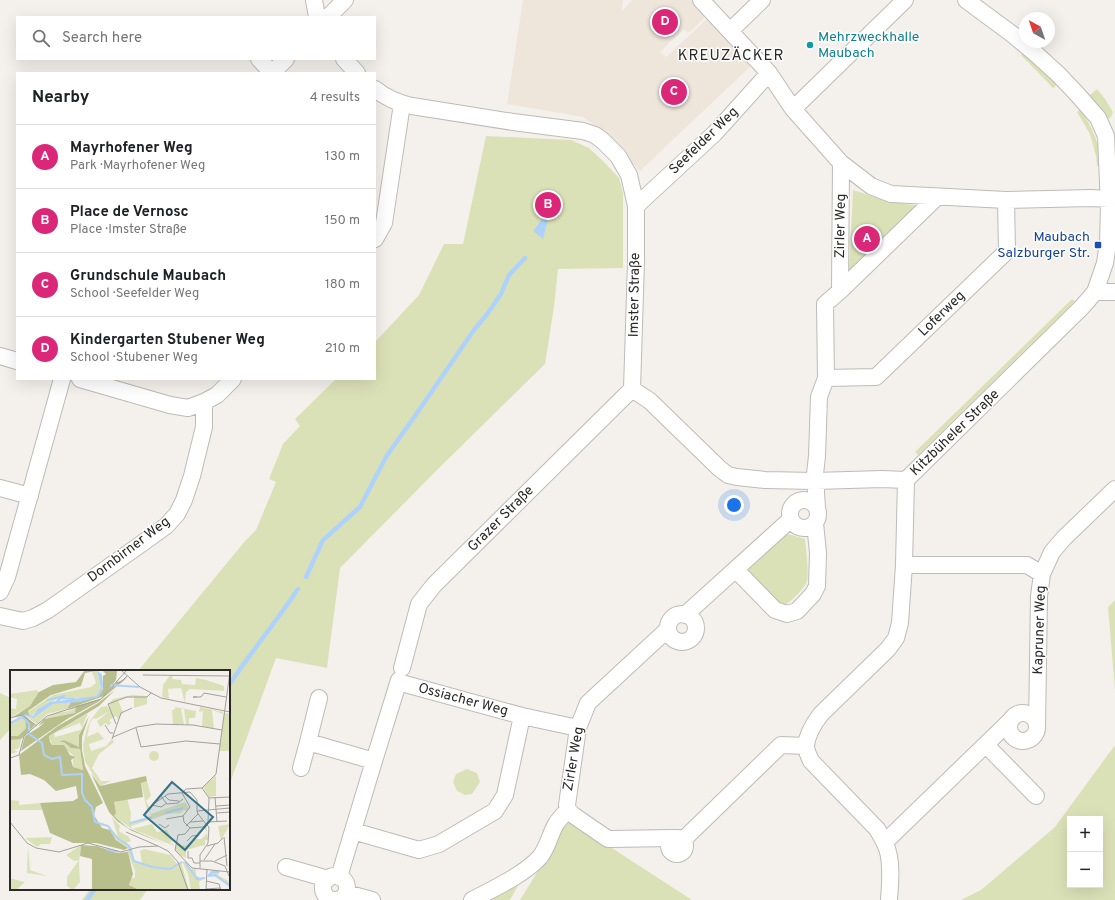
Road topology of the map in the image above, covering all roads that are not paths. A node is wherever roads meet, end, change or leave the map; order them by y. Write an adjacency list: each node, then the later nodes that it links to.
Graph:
1 (314, 0): 7 (street)
2 (345, 0): 8 (street)
3 (701, 0): 9 (street)
4 (762, 0): 9 (street)
5 (904, 0): 19 (street)
6 (966, 0): 20 (street, Kitzbüheler Straße)
7 (317, 16)
8 (329, 16)
9 (730, 31): 16 (street)
10 (260, 60): 13 (street)
11 (285, 60): 14 (street)
12 (345, 60): 15 (street)
13 (271, 72)
14 (273, 72)
15 (356, 72)
16 (770, 73): 19 (street); 26 (street, Seefelder Weg)
17 (376, 90): 18 (street, Imster Straße)
18 (402, 104): 25 (street); 26 (street, Imster Straße)
19 (793, 109): 21 (street)
20 (1111, 135): 24 (street, Kitzbüheler Straße)
21 (841, 163): 22 (street); 28 (street, Zirler Weg)
22 (937, 197): 23 (street); 28 (street)
23 (1006, 200): 24 (street); 33 (street, Loferweg)
24 (1111, 204): 29 (street, Kitzbüheler Straße)
25 (381, 206): 27 (street)
26 (636, 206): 37 (street, Imster Straße)
27 (376, 237)
28 (840, 291): 33 (street)
29 (1095, 292): 30 (street); 39 (street, Kitzbüheler Straße)
30 (1115, 292)
31 (0, 356): 32 (street)
32 (16, 361)
33 (826, 378): 40 (street)
34 (62, 380): 43 (street)
35 (83, 380): 38 (street)
36 (232, 380): 38 (street)
37 (632, 389): 40 (street); 53 (street, Grazer Straße)
38 (204, 402): 51 (street, Dornbirner Weg)
39 (906, 480): 40 (street); 46 (street, Kitzbüheler Straße)
40 (815, 481): 44 (street)
41 (0, 488): 43 (street)
42 (1115, 489): 48 (street, Kapruner Weg)
43 (30, 496): 49 (street)
44 (816, 516): 45 (street); 45 (street); 47 (street)
45 (791, 519): 47 (street)
46 (904, 564): 48 (street); 61 (street, Kitzbüheler Straße)
47 (736, 570): 50 (street)
48 (1042, 574): 57 (street, Kapruner Weg)
49 (0, 592)
50 (685, 615): 52 (street); 52 (street)
51 (0, 616)
52 (668, 629): 58 (street, Zirler Weg)
53 (402, 678): 55 (street, Ossiacher Weg); 62 (street, Grazer Straße)
54 (319, 698): 59 (street)
55 (522, 716): 58 (street, Ossiacher Weg); 66 (street, Ossiacher Weg)
56 (1012, 719): 57 (street); 57 (street); 60 (street)
57 (1037, 727)
58 (578, 728): 65 (street, Zirler Weg)
59 (308, 742): 62 (street); 63 (street)
60 (986, 745): 64 (street); 67 (street)
61 (806, 746): 65 (street, Zirler Weg); 67 (street)
62 (374, 761): 66 (street, Grazer Straße)
63 (301, 768)
64 (1036, 796)
65 (568, 810): 72 (street)
66 (353, 830): 69 (street, Grazer Straße)
67 (885, 842): 73 (street)
68 (286, 867): 69 (street)
69 (334, 878): 70 (street); 70 (street, Grazer Straße)
70 (346, 893): 71 (street)
71 (372, 900)
72 (472, 900)
73 (889, 900)

